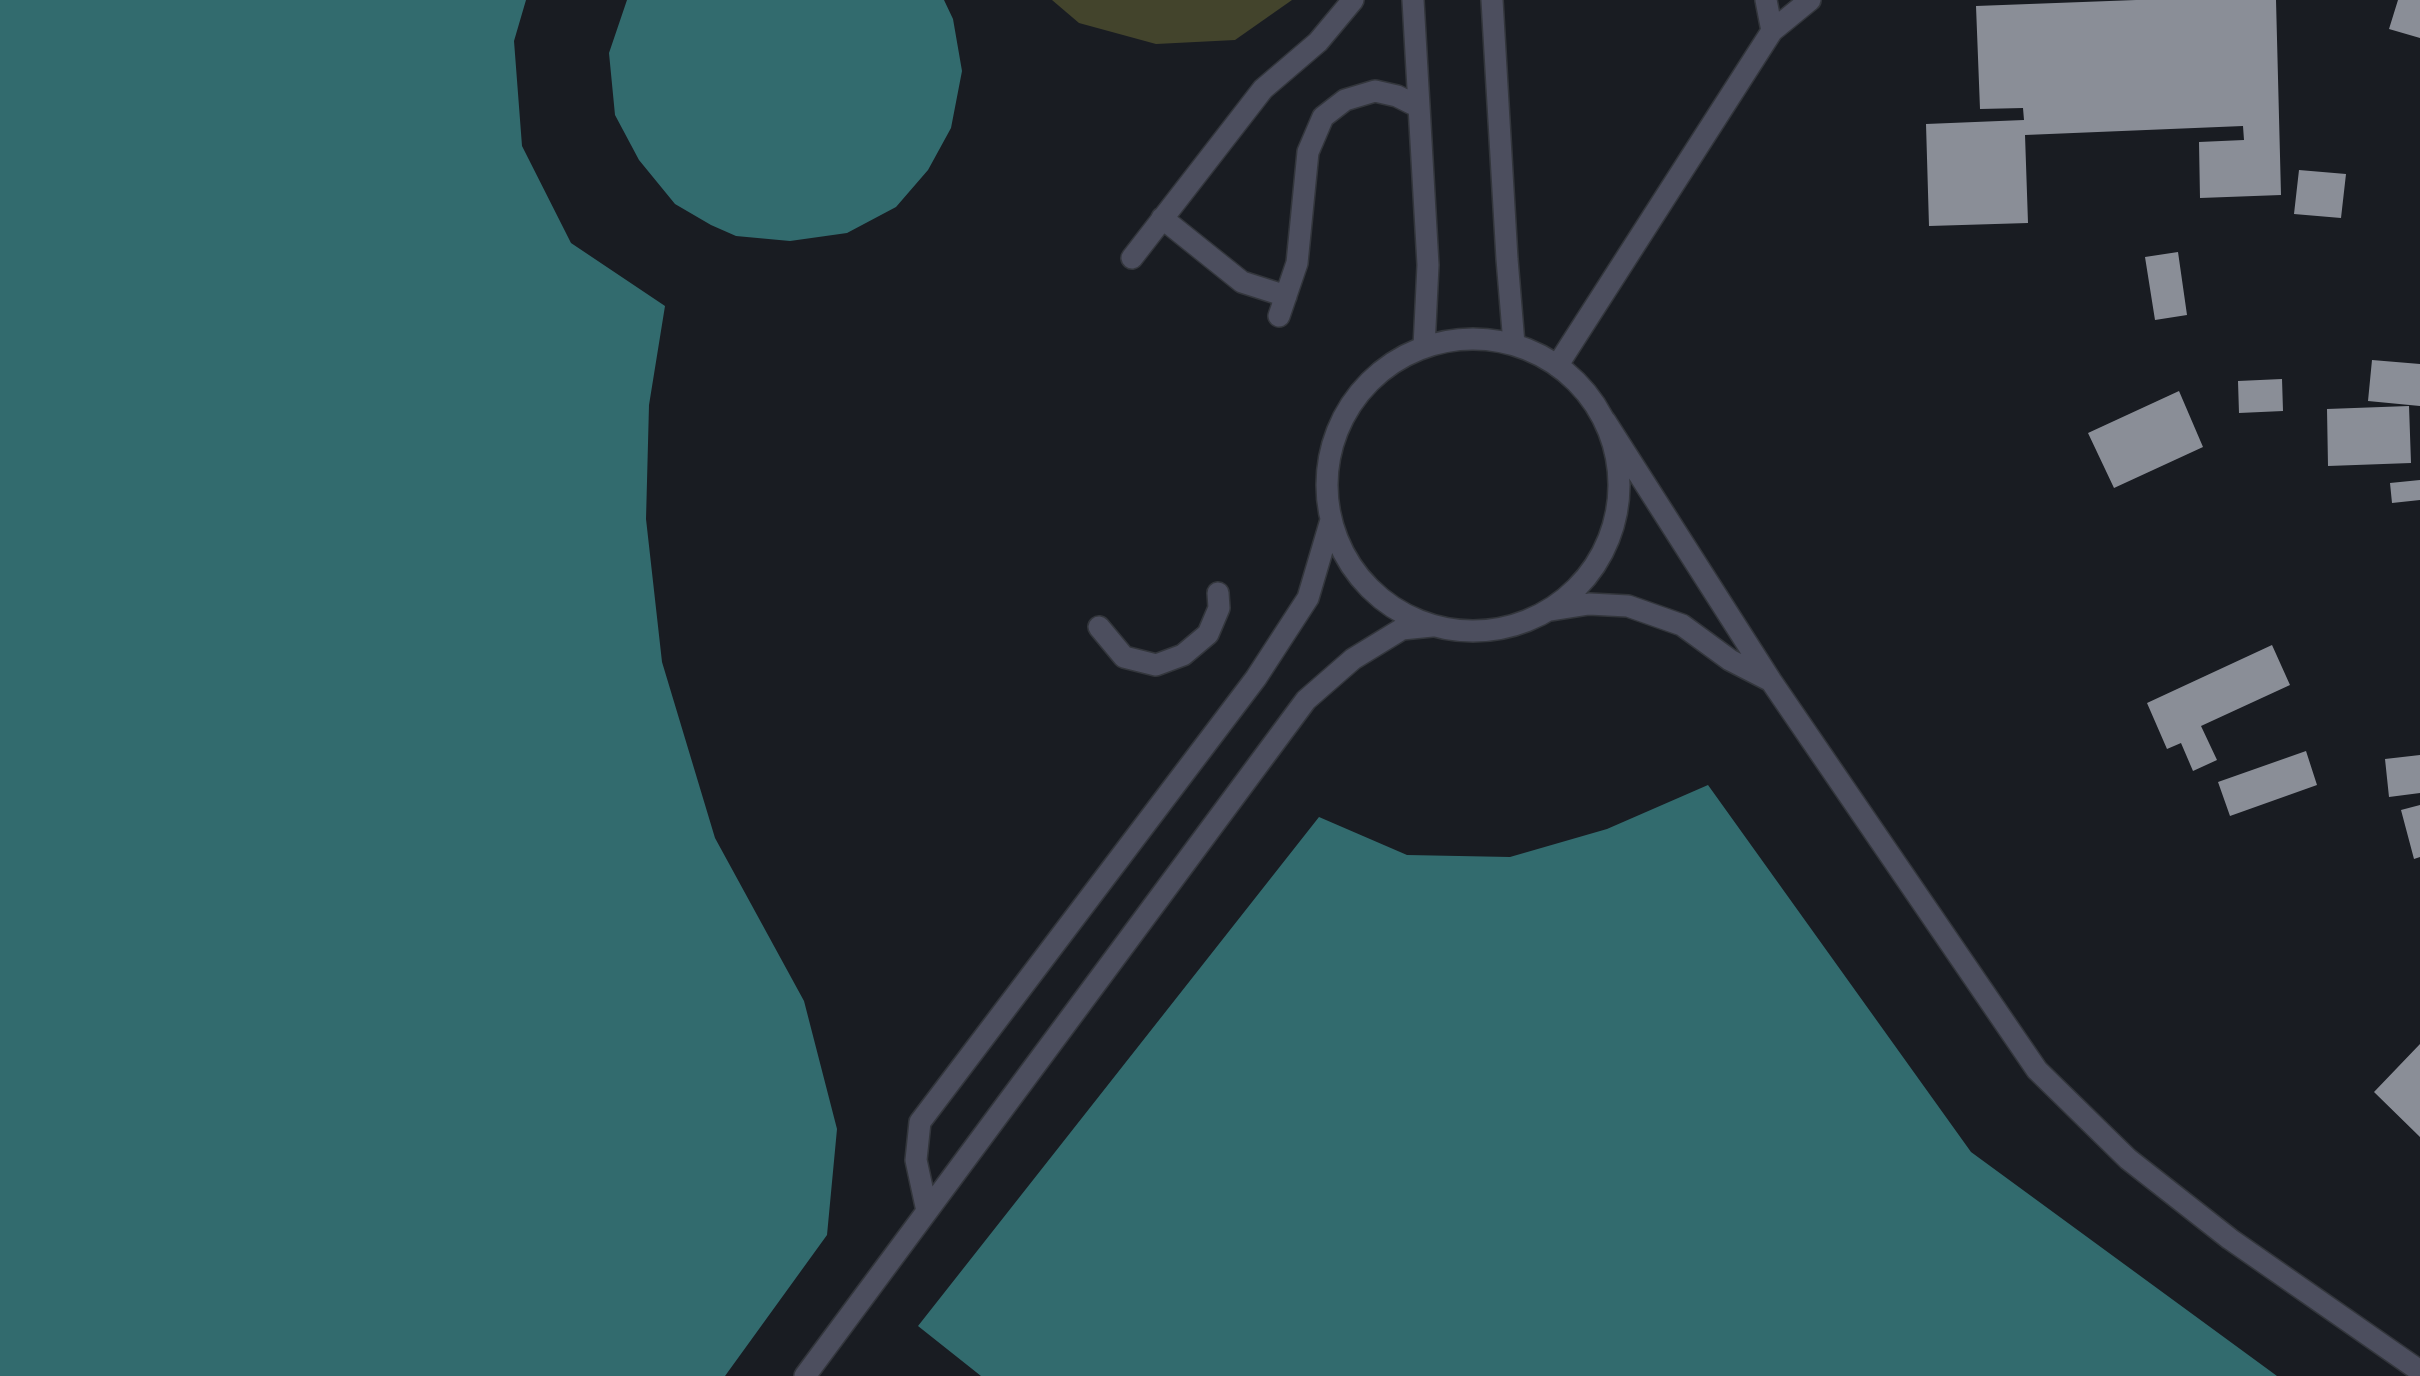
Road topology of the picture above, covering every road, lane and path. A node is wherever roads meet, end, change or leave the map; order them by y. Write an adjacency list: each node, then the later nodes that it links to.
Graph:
1 (1353, 0): 8 (street)
2 (1413, 0): 7 (street)
3 (1492, 0): 10 (street)
4 (1766, 0): 6 (street)
5 (1810, 0): 6 (street)
6 (1772, 31): 12 (street)
7 (1419, 107): 8 (street); 11 (street)
8 (1162, 218): 9 (street)
9 (1132, 258)
10 (1514, 344): 11 (street); 12 (street)
11 (1424, 347): 14 (street)
12 (1557, 366): 13 (street)
13 (1605, 421): 16 (street); 19 (street)
14 (1331, 520): 17 (street); 20 (street)
15 (1218, 593): 18 (street)
16 (1549, 610): 17 (street); 19 (street)
17 (1432, 626): 20 (street)
18 (1099, 627)
19 (1770, 681): 21 (street)
20 (927, 1211): 22 (street)
21 (2420, 1371)
22 (805, 1376)

